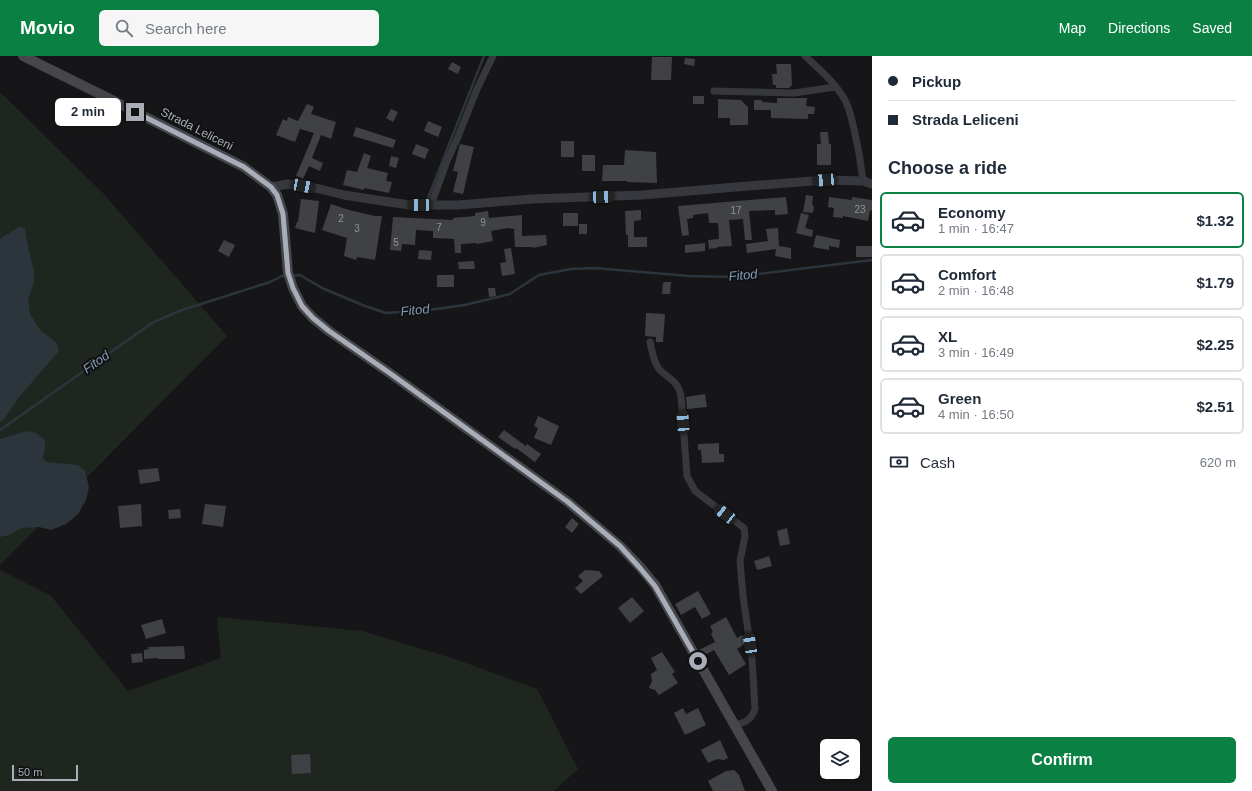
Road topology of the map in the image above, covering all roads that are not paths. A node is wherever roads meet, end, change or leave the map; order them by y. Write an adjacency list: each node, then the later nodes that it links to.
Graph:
1 (23, 56): 8 (main road, Strada Leliceni)
2 (494, 56): 9 (street)
3 (805, 56): 4 (street)
4 (835, 87): 5 (street); 6 (street)
5 (714, 91)
6 (863, 181): 7 (street); 9 (street)
7 (872, 184)
8 (271, 187): 9 (street); 11 (main road)
9 (431, 205)
10 (650, 342): 11 (street)
11 (734, 726): 12 (main road)
12 (772, 791)

